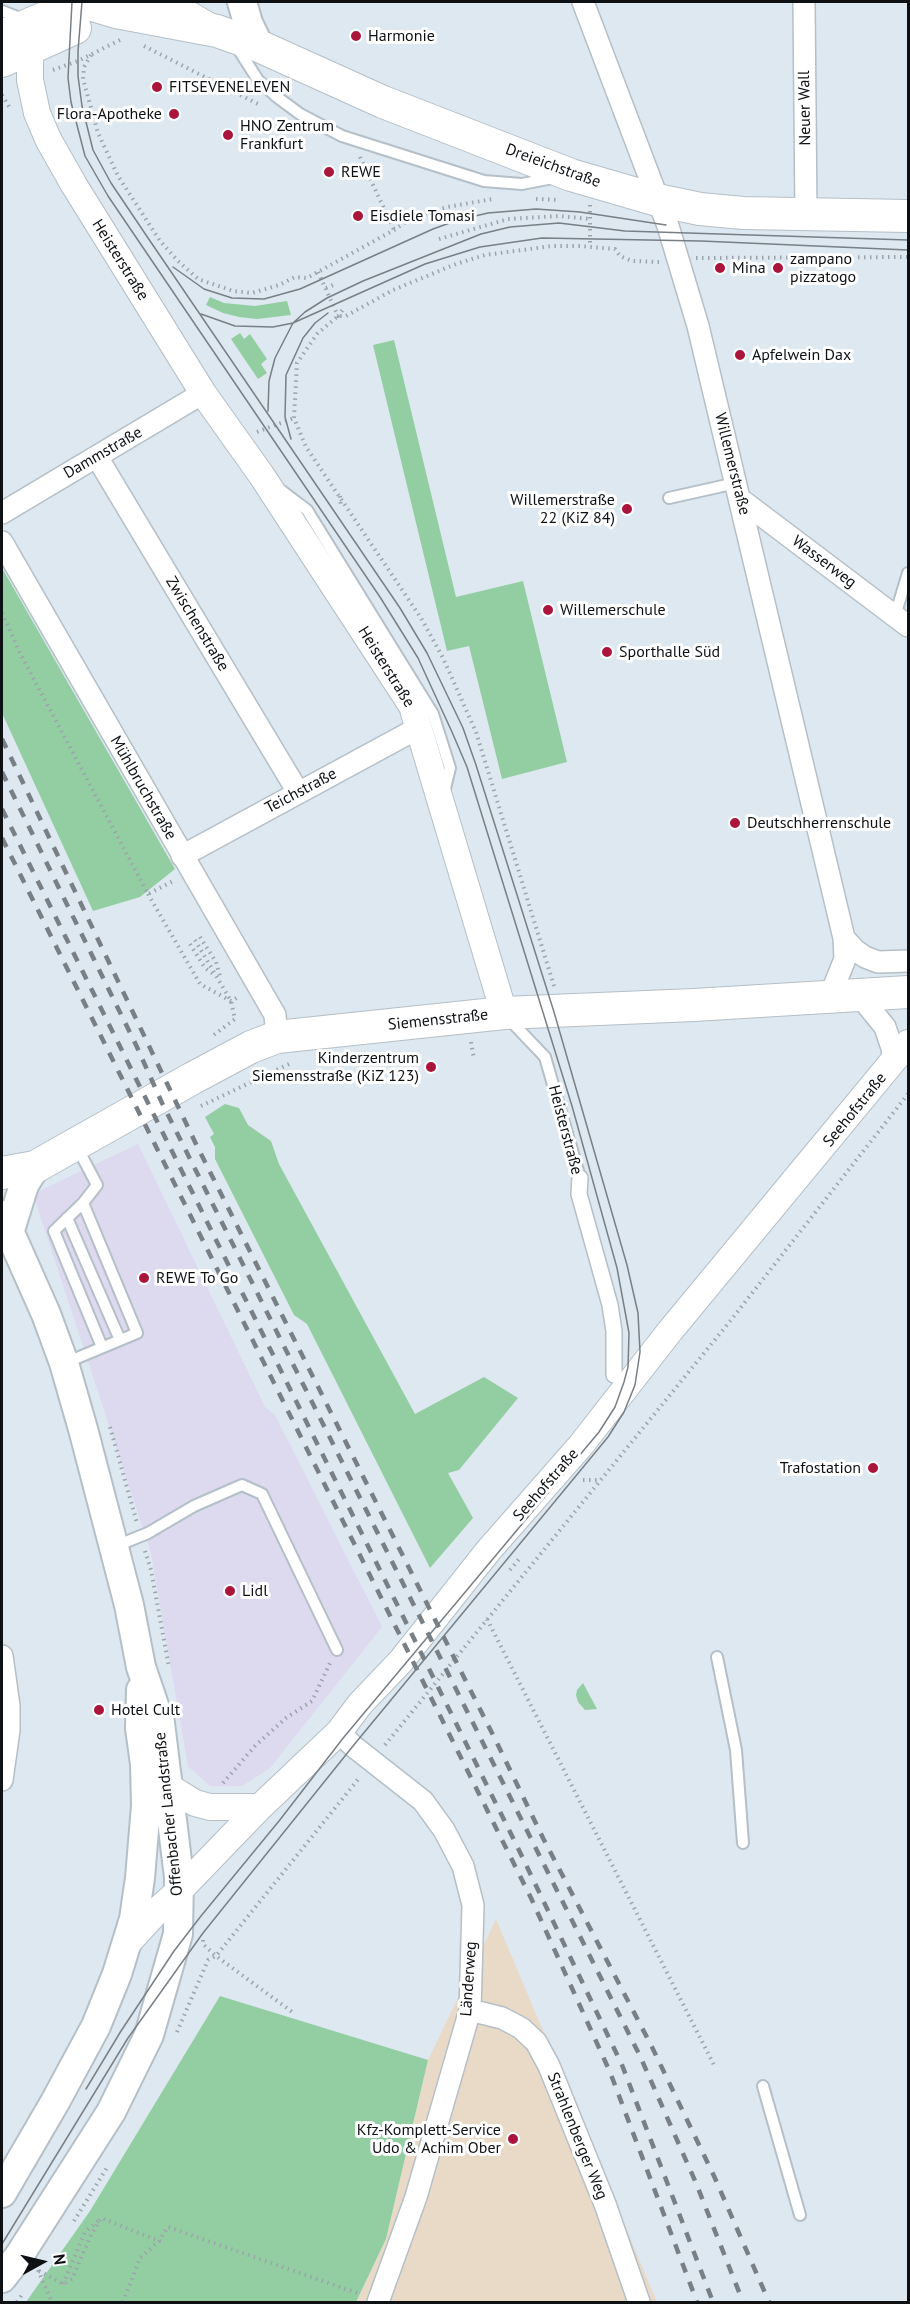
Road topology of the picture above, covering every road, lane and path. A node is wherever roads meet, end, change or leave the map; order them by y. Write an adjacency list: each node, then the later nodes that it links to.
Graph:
1 (83, 2): 6 (main road, Dreieichstraße); 8 (main road)
2 (168, 2): 10 (street, Dreieichstraße)
3 (242, 2): 10 (main road)
4 (583, 2): 17 (street, Willemerstraße)
5 (804, 2): 18 (street, Neuer Wall)
6 (130, 7): 8 (main road); 10 (main road, Dreieichstraße)
7 (2, 11): 8 (lane)
8 (29, 31): 9 (main road); 33 (street, Heisterstraße)
9 (2, 36)
10 (235, 37): 13 (main road, Dreieichstraße); 13 (lane)
11 (61, 67): 28 (path)
12 (359, 156): 21 (path)
13 (570, 188): 14 (main road, Dreieichstraße); 15 (path)
14 (613, 188): 17 (main road, Dreieichstraße); 20 (path)
15 (526, 198)
16 (497, 199): 21 (path)
17 (657, 200): 18 (main road, Dreieichstraße); 25 (street, Willemerstraße)
18 (806, 215): 19 (main road, Dreieichstraße)
19 (909, 216)
20 (590, 219): 22 (path); 23 (path)
21 (394, 230): 28 (path)
22 (439, 239)
23 (590, 247): 25 (path); 27 (path)
24 (909, 257): 25 (path)
25 (680, 261): 38 (street, Willemerstraße)
26 (447, 264): 27 (path)
27 (456, 264): 32 (path)
28 (318, 272): 30 (path)
29 (333, 285): 30 (path)
30 (326, 288): 32 (path)
31 (344, 308): 32 (path)
32 (338, 316): 34 (path)
33 (203, 393): 36 (street, Dammstraße); 37 (street, Heisterstraße)
34 (294, 418): 35 (path); 39 (path)
35 (255, 432)
36 (97, 457): 42 (street, Dammstraße); 50 (street, Zwischenstraße)
37 (262, 476): 49 (street, Heisterstraße); 51 (lane)
38 (738, 491): 40 (lane); 48 (street, Wasserweg); 54 (street, Willemerstraße)
39 (340, 495): 41 (path); 47 (path)
40 (669, 498)
41 (341, 507)
42 (2, 513)
43 (2, 542): 52 (street, Mühlbruchstraße)
44 (909, 573): 48 (lane)
45 (2, 613): 52 (path)
46 (413, 615): 47 (path)
47 (421, 618): 62 (path)
48 (902, 621)
49 (420, 727): 50 (street, Teichstraße); 51 (street, Heisterstraße)
50 (298, 792): 52 (street, Teichstraße)
51 (441, 802): 63 (street, Heisterstraße)
52 (187, 864): 65 (street, Mühlbruchstraße)
53 (200, 937): 58 (path)
54 (844, 938): 57 (street); 60 (street, Willemerstraße)
55 (195, 940): 58 (path)
56 (190, 944): 58 (path)
57 (909, 961)
58 (221, 980): 61 (path)
59 (909, 992): 60 (main road, Siemensstraße)
60 (844, 996): 62 (main road, Siemensstraße); 66 (street, Seehofstraße)
61 (231, 1001)
62 (562, 1012): 63 (main road, Siemensstraße)
63 (504, 1013): 65 (main road, Siemensstraße); 73 (lane, Heisterstraße)
64 (470, 1033): 67 (path)
65 (287, 1048): 69 (path); 70 (main road, Siemensstraße)
66 (901, 1052): 91 (street, Seehofstraße)
67 (474, 1059)
68 (909, 1094): 82 (path)
69 (192, 1110)
70 (76, 1144): 71 (main road, Siemensstraße); 74 (lane)
71 (35, 1167): 72 (main road, Siemensstraße); 76 (main road)
72 (2, 1173)
73 (580, 1178): 80 (street, Heisterstraße)
74 (83, 1203): 75 (lane); 77 (lane)
75 (67, 1218): 77 (lane); 78 (lane)
76 (5, 1224): 79 (main road, Offenbacher Landstraße)
77 (120, 1340): 78 (lane)
78 (102, 1347): 79 (lane)
79 (64, 1363): 83 (main road, Offenbacher Landstraße)
80 (614, 1375)
81 (583, 1480): 82 (path)
82 (599, 1480): 86 (path)
83 (113, 1548): 87 (lane); 90 (main road, Offenbacher Landstraße)
84 (520, 1558): 85 (path)
85 (510, 1570)
86 (486, 1619): 92 (path); 104 (path)
87 (337, 1650): 95 (path)
88 (2, 1656): 93 (street)
89 (717, 1657): 97 (lane)
90 (141, 1667): 94 (main road, Offenbacher Landstraße); 99 (main road, Offenbacher Landstraße)
91 (339, 1732): 92 (street, Länderweg); 96 (street, Seehofstraße)
92 (372, 1761): 100 (path); 101 (street, Länderweg)
93 (2, 1779)
94 (170, 1787): 96 (street); 98 (main road, Offenbacher Landstraße)
95 (219, 1792)
96 (260, 1807): 98 (street, Seehofstraße)
97 (743, 1843)
98 (179, 1892): 99 (street, Seehofstraße); 109 (main road, Offenbacher Landstraße)
99 (125, 1946): 106 (main road, Offenbacher Landstraße)
100 (216, 1956): 102 (path); 103 (path)
101 (470, 2010): 113 (street, Länderweg); 114 (street, Strahlenberger Weg)
102 (295, 2014)
103 (173, 2040)
104 (714, 2065)
105 (764, 2086): 107 (lane)
106 (2, 2193)
107 (800, 2216)
108 (161, 2242): 109 (path); 112 (path); 113 (path)
109 (29, 2263): 110 (main road, Offenbacher Landstraße); 111 (path)
110 (2, 2278)
111 (52, 2302)
112 (123, 2302)
113 (379, 2302)
114 (639, 2302)

